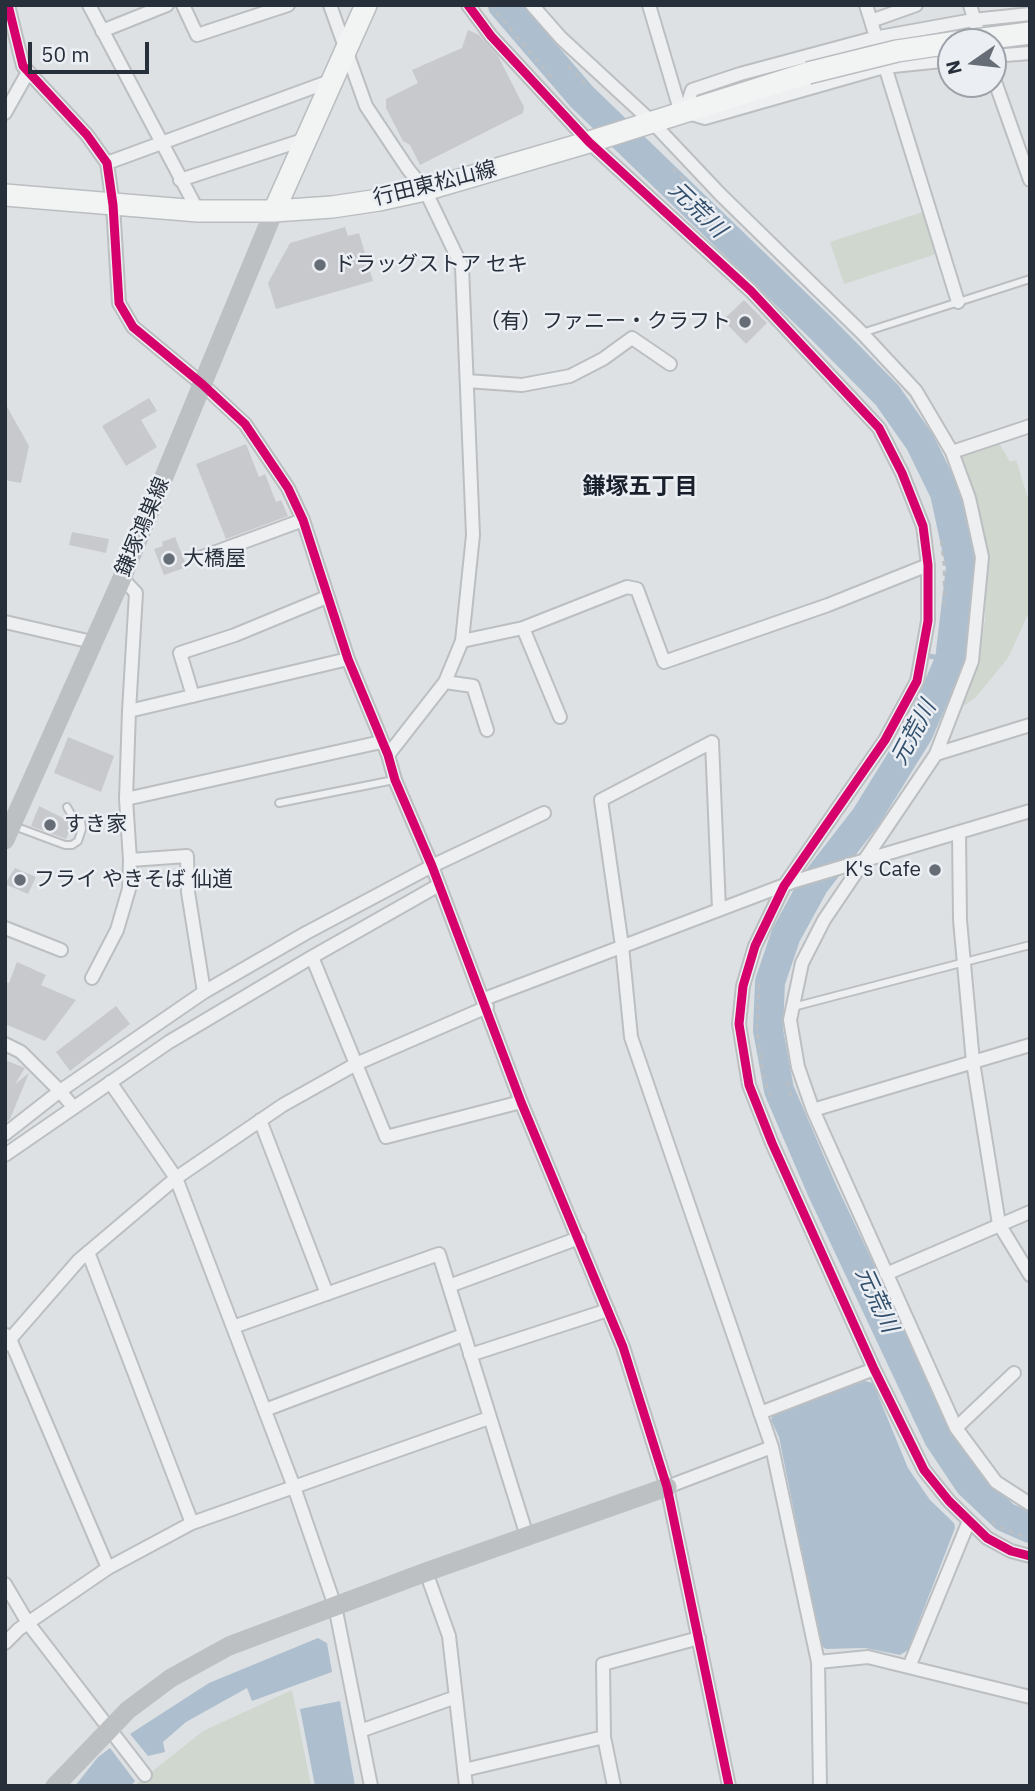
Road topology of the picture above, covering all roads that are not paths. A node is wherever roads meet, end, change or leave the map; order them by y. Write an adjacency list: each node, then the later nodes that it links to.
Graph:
1 (8, 5): 22 (street)
2 (89, 5): 18 (street)
3 (167, 5): 18 (street)
4 (183, 5): 5 (street)
5 (288, 5)
6 (330, 5): 24 (street)
7 (366, 5): 24 (main road)
8 (468, 5): 36 (street)
9 (531, 5): 34 (street)
10 (649, 5): 32 (street)
11 (866, 5): 16 (street)
12 (916, 5): 16 (street)
13 (970, 5): 15 (street)
14 (1030, 14): 15 (street)
15 (973, 20): 17 (street); 21 (street)
16 (871, 21): 21 (street)
17 (976, 28)
18 (102, 31): 37 (street)
19 (1030, 33): 20 (main road, bridge)
20 (1007, 36)
21 (874, 38): 28 (street); 32 (street)
22 (11, 41): 29 (street)
23 (937, 45): 32 (main road, bridge)
24 (347, 52): 30 (main road); 41 (street)
25 (1030, 52): 26 (street)
26 (1007, 54)
27 (937, 61): 28 (street)
28 (884, 67): 32 (street); 47 (street)
29 (29, 72): 33 (street); 38 (street)
30 (334, 80): 35 (main road); 37 (street)
31 (1001, 98): 40 (street)
32 (683, 112): 34 (main road, 行田東松山線)
33 (5, 113)
34 (649, 123): 36 (main road, 行田東松山線); 48 (street)
35 (307, 138): 39 (street); 45 (main road)
36 (591, 141): 41 (main road, 行田東松山線); 56 (street)
37 (162, 142): 38 (street); 39 (street)
38 (107, 163): 43 (street)
39 (180, 180): 44 (street)
40 (1030, 180)
41 (425, 190): 45 (main road, 行田東松山線); 50 (street)
42 (5, 195): 43 (main road, 行田東松山線)
43 (114, 205): 44 (main road, 行田東松山線); 51 (street)
44 (198, 211): 45 (main road, 行田東松山線)
45 (274, 211): 51 (street, 鎌塚鴻巣線)
46 (1030, 279): 47 (lane)
47 (958, 302): 48 (lane)
48 (862, 333): 53 (street)
49 (670, 364): 50 (street)
50 (467, 381): 61 (street)
51 (202, 384): 54 (street); 57 (street, 鎌塚鴻巣線)
52 (1030, 426): 53 (street)
53 (952, 452): 71 (street)
54 (303, 520): 55 (street); 58 (street)
55 (200, 558)
56 (928, 565): 60 (street); 84 (street)
57 (122, 578): 62 (street, 鎌塚鴻巣線); 66 (street)
58 (327, 597): 63 (street); 65 (street)
59 (5, 622): 62 (street)
60 (523, 628): 61 (street); 67 (street)
61 (462, 640): 64 (street)
62 (92, 642): 79 (street, 鎌塚鴻巣線)
63 (348, 659): 65 (street); 70 (street)
64 (445, 682): 69 (street); 72 (street)
65 (193, 696): 66 (street)
66 (128, 712): 74 (street)
67 (560, 717)
68 (1030, 725): 71 (street)
69 (487, 730)
70 (381, 742): 72 (street); 74 (street)
71 (936, 754): 82 (street)
72 (388, 755): 73 (street)
73 (395, 780): 75 (lane); 83 (street)
74 (126, 799): 81 (street)
75 (279, 803)
76 (67, 807): 79 (lane)
77 (1030, 811): 80 (street)
78 (544, 813): 83 (street)
79 (9, 832)
80 (960, 832): 82 (street); 92 (street)
81 (130, 860): 93 (street); 94 (street)
82 (866, 860): 84 (street); 96 (street)
83 (432, 866): 85 (street); 94 (street)
84 (789, 883): 86 (street); 123 (street)
85 (439, 885): 91 (street); 95 (street)
86 (719, 909): 89 (street); 89 (street)
87 (5, 928): 90 (street)
88 (1030, 945): 92 (lane)
89 (622, 946): 95 (street); 126 (street)
90 (61, 950)
91 (312, 957): 100 (street); 101 (street)
92 (964, 961): 96 (lane); 99 (street)
93 (92, 978)
94 (204, 992): 102 (street)
95 (485, 1003): 100 (street); 103 (street)
96 (793, 1007): 105 (street)
97 (5, 1044): 102 (street)
98 (1030, 1045): 99 (street)
99 (973, 1062): 105 (street); 111 (street)
100 (356, 1064): 103 (street); 106 (street)
101 (110, 1082): 104 (street); 109 (street)
102 (60, 1091): 104 (street); 107 (street)
103 (521, 1101): 112 (street)
104 (73, 1107): 108 (street)
105 (813, 1110): 114 (street)
106 (260, 1120): 109 (street); 117 (street)
107 (5, 1134)
108 (5, 1154)
109 (176, 1178): 113 (street); 119 (street)
110 (1030, 1212): 111 (street)
111 (999, 1224): 114 (street); 115 (street)
112 (579, 1238): 116 (street); 118 (street)
113 (88, 1252): 121 (street); 134 (street)
114 (886, 1274): 128 (street)
115 (1030, 1275)
116 (449, 1286): 117 (street); 120 (street)
117 (327, 1294): 119 (street)
118 (608, 1310): 122 (street); 131 (street)
119 (233, 1327): 125 (street)
120 (463, 1335): 122 (street); 125 (street)
121 (7, 1339): 137 (street)
122 (470, 1355): 127 (street)
123 (874, 1369): 126 (street); 133 (street)
124 (1014, 1373): 128 (street)
125 (265, 1410): 130 (street)
126 (760, 1413): 129 (street)
127 (489, 1418): 130 (street); 135 (street)
128 (956, 1428): 132 (street)
129 (772, 1447): 131 (street); 144 (street)
130 (294, 1487): 134 (street); 140 (street)
131 (667, 1487): 135 (street); 142 (street)
132 (1030, 1504)
133 (969, 1521): 136 (street); 145 (street)
134 (192, 1523): 137 (street)
135 (527, 1536): 138 (street)
136 (1030, 1556)
137 (108, 1568): 141 (street)
138 (426, 1572): 140 (street); 147 (street)
139 (5, 1584): 141 (street)
140 (335, 1606): 148 (street); 149 (street)
141 (28, 1623): 143 (street); 148 (street)
142 (699, 1638): 150 (street); 157 (street)
143 (5, 1643)
144 (818, 1662): 145 (street); 158 (street)
145 (909, 1667): 146 (street)
146 (1030, 1696)
147 (456, 1697): 149 (street); 151 (street)
148 (109, 1730): 152 (street); 153 (street)
149 (360, 1731): 154 (street)
150 (604, 1737): 151 (street); 156 (street)
151 (464, 1770): 155 (street)
152 (145, 1775)
153 (55, 1786)
154 (371, 1786)
155 (466, 1786)
156 (614, 1786)
157 (729, 1786)
158 (820, 1786)

